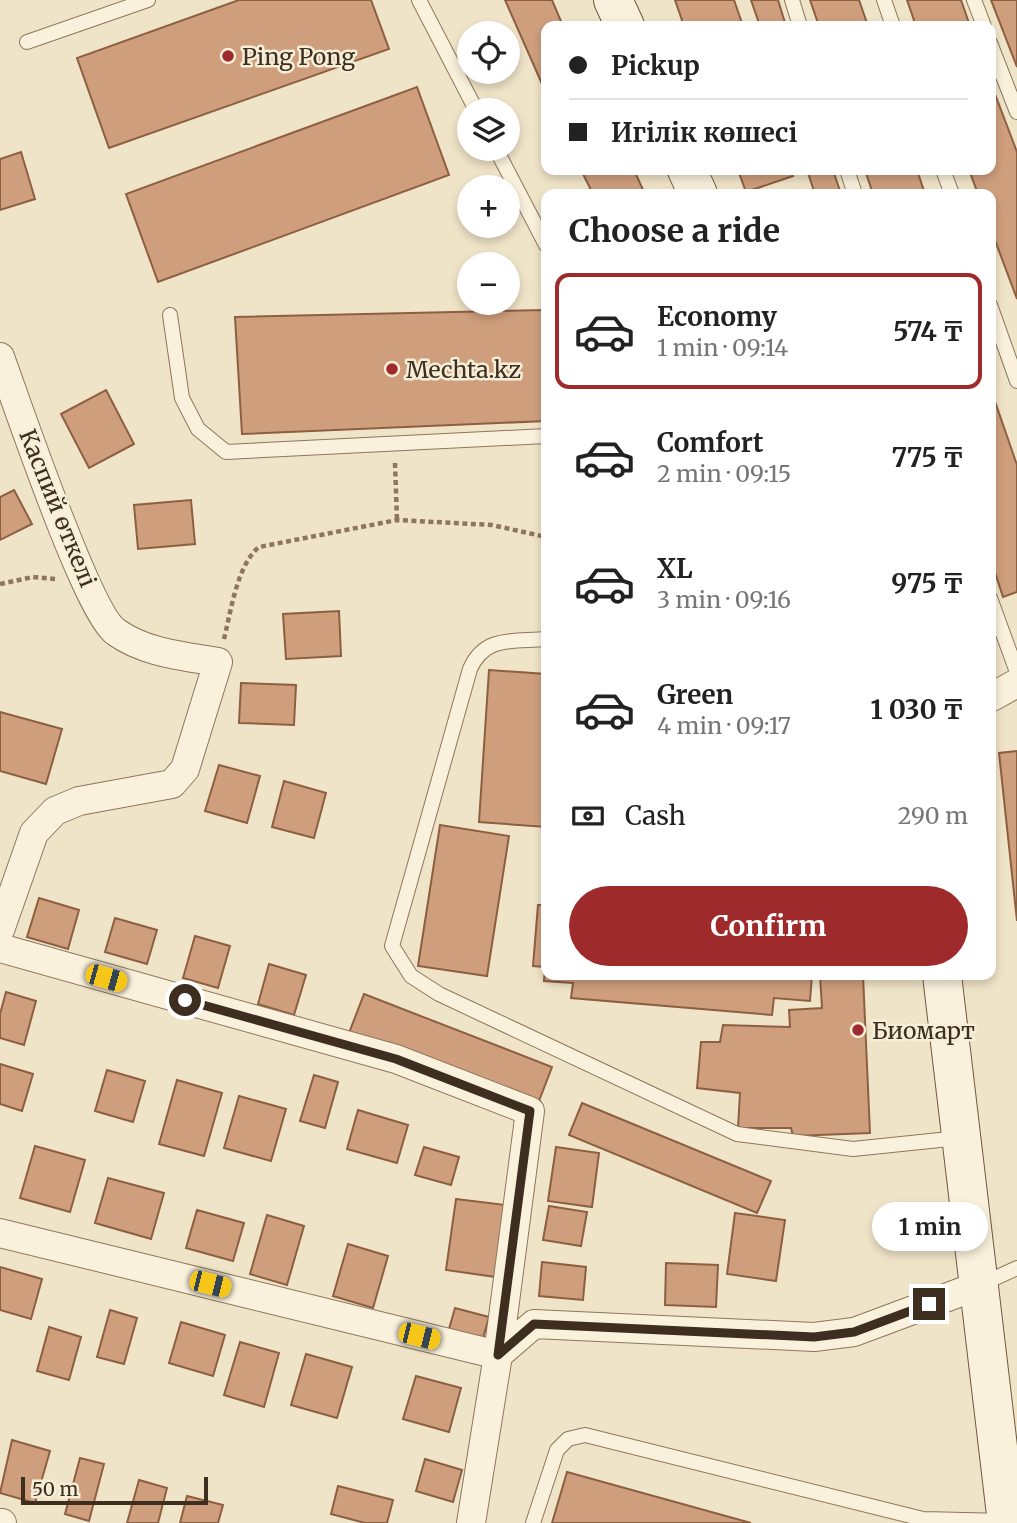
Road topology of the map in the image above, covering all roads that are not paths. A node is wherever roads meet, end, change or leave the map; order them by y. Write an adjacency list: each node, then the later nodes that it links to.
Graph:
1 (148, 0): 11 (lane)
2 (419, 0): 13 (lane)
3 (613, 0): 7 (main road)
4 (792, 0): 8 (lane)
5 (884, 0): 9 (lane)
6 (974, 0): 10 (lane)
7 (623, 21)
8 (798, 21)
9 (891, 21)
10 (982, 21)
11 (27, 42)
12 (996, 58): 14 (lane)
13 (470, 98)
14 (1017, 112)
15 (502, 161): 16 (lane)
16 (541, 234)
17 (170, 315): 21 (lane)
18 (996, 322): 20 (lane)
19 (0, 357): 27 (street, Каспий өткелі)
20 (1017, 381)
21 (541, 436)
22 (996, 614): 24 (lane)
23 (541, 639): 30 (lane)
24 (1017, 672)
25 (1017, 683): 26 (street)
26 (996, 695)
27 (0, 930)
28 (0, 948): 34 (street)
29 (943, 980): 30 (main road)
30 (963, 1138): 33 (main road)
31 (0, 1233): 34 (street)
32 (1017, 1268): 33 (lane)
33 (981, 1285): 34 (street); 35 (main road)
34 (498, 1355): 36 (street)
35 (1007, 1522): 37 (lane)
36 (471, 1523)
37 (533, 1523)

